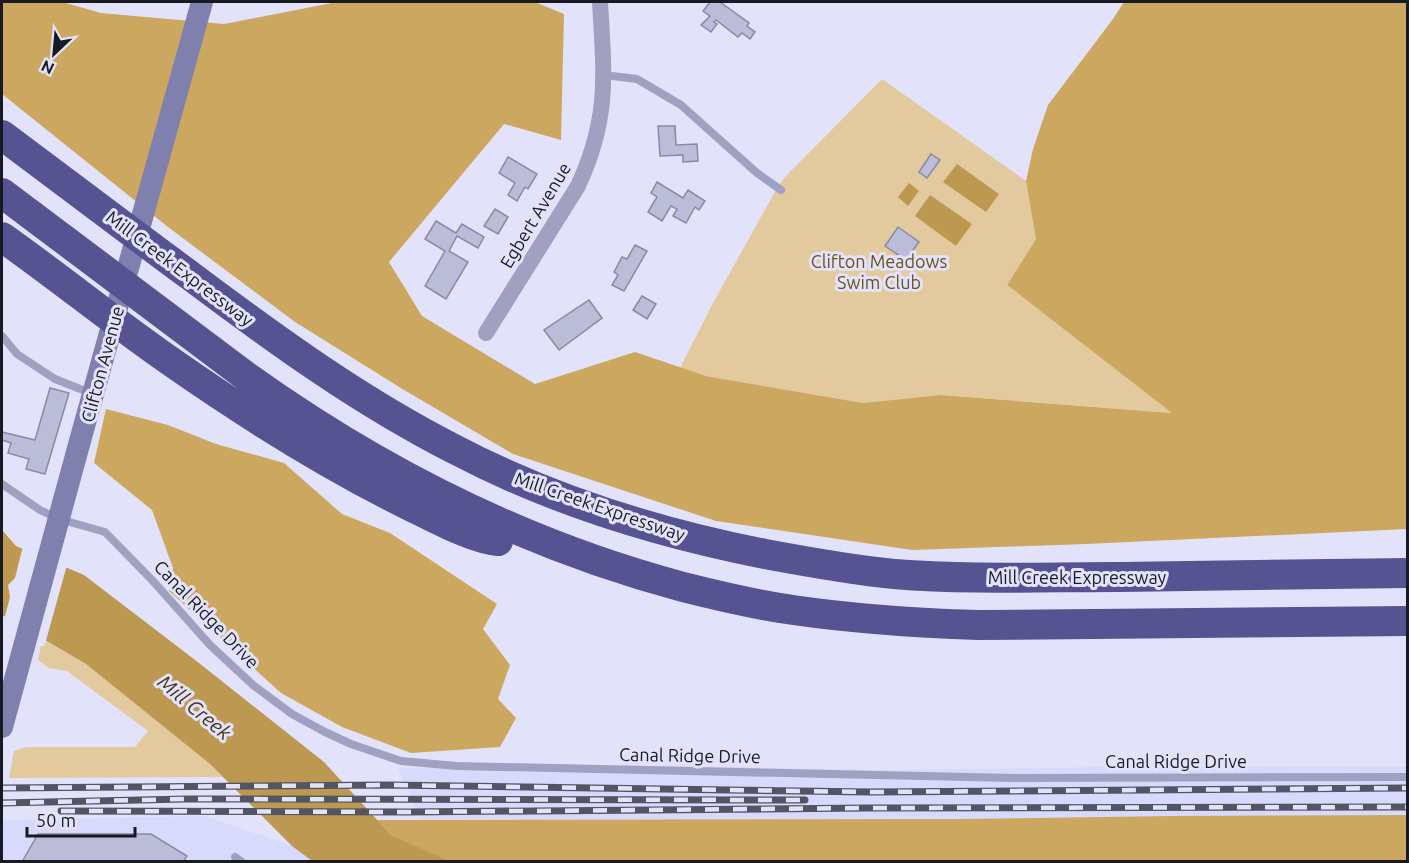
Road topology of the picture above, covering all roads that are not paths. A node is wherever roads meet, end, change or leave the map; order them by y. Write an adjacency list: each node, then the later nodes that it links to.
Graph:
1 (202, 2): 10 (main road, Clifton Avenue)
2 (600, 2): 3 (street, Egbert Avenue)
3 (604, 75): 5 (lane); 8 (street, Egbert Avenue)
4 (2, 135): 14 (highway, Mill Creek Expressway)
5 (781, 190)
6 (2, 193): 13 (highway)
7 (2, 237): 13 (highway)
8 (486, 333)
9 (2, 336): 10 (lane)
10 (94, 394): 12 (main road, Clifton Avenue)
11 (2, 484): 12 (lane, Canal Ridge Drive)
12 (59, 519): 16 (main road, Clifton Avenue); 18 (lane, Canal Ridge Drive)
13 (555, 546): 15 (highway)
14 (1407, 573)
15 (1407, 621)
16 (9, 672): 17 (main road, Clifton Avenue)
17 (2, 727)
18 (1407, 777)

